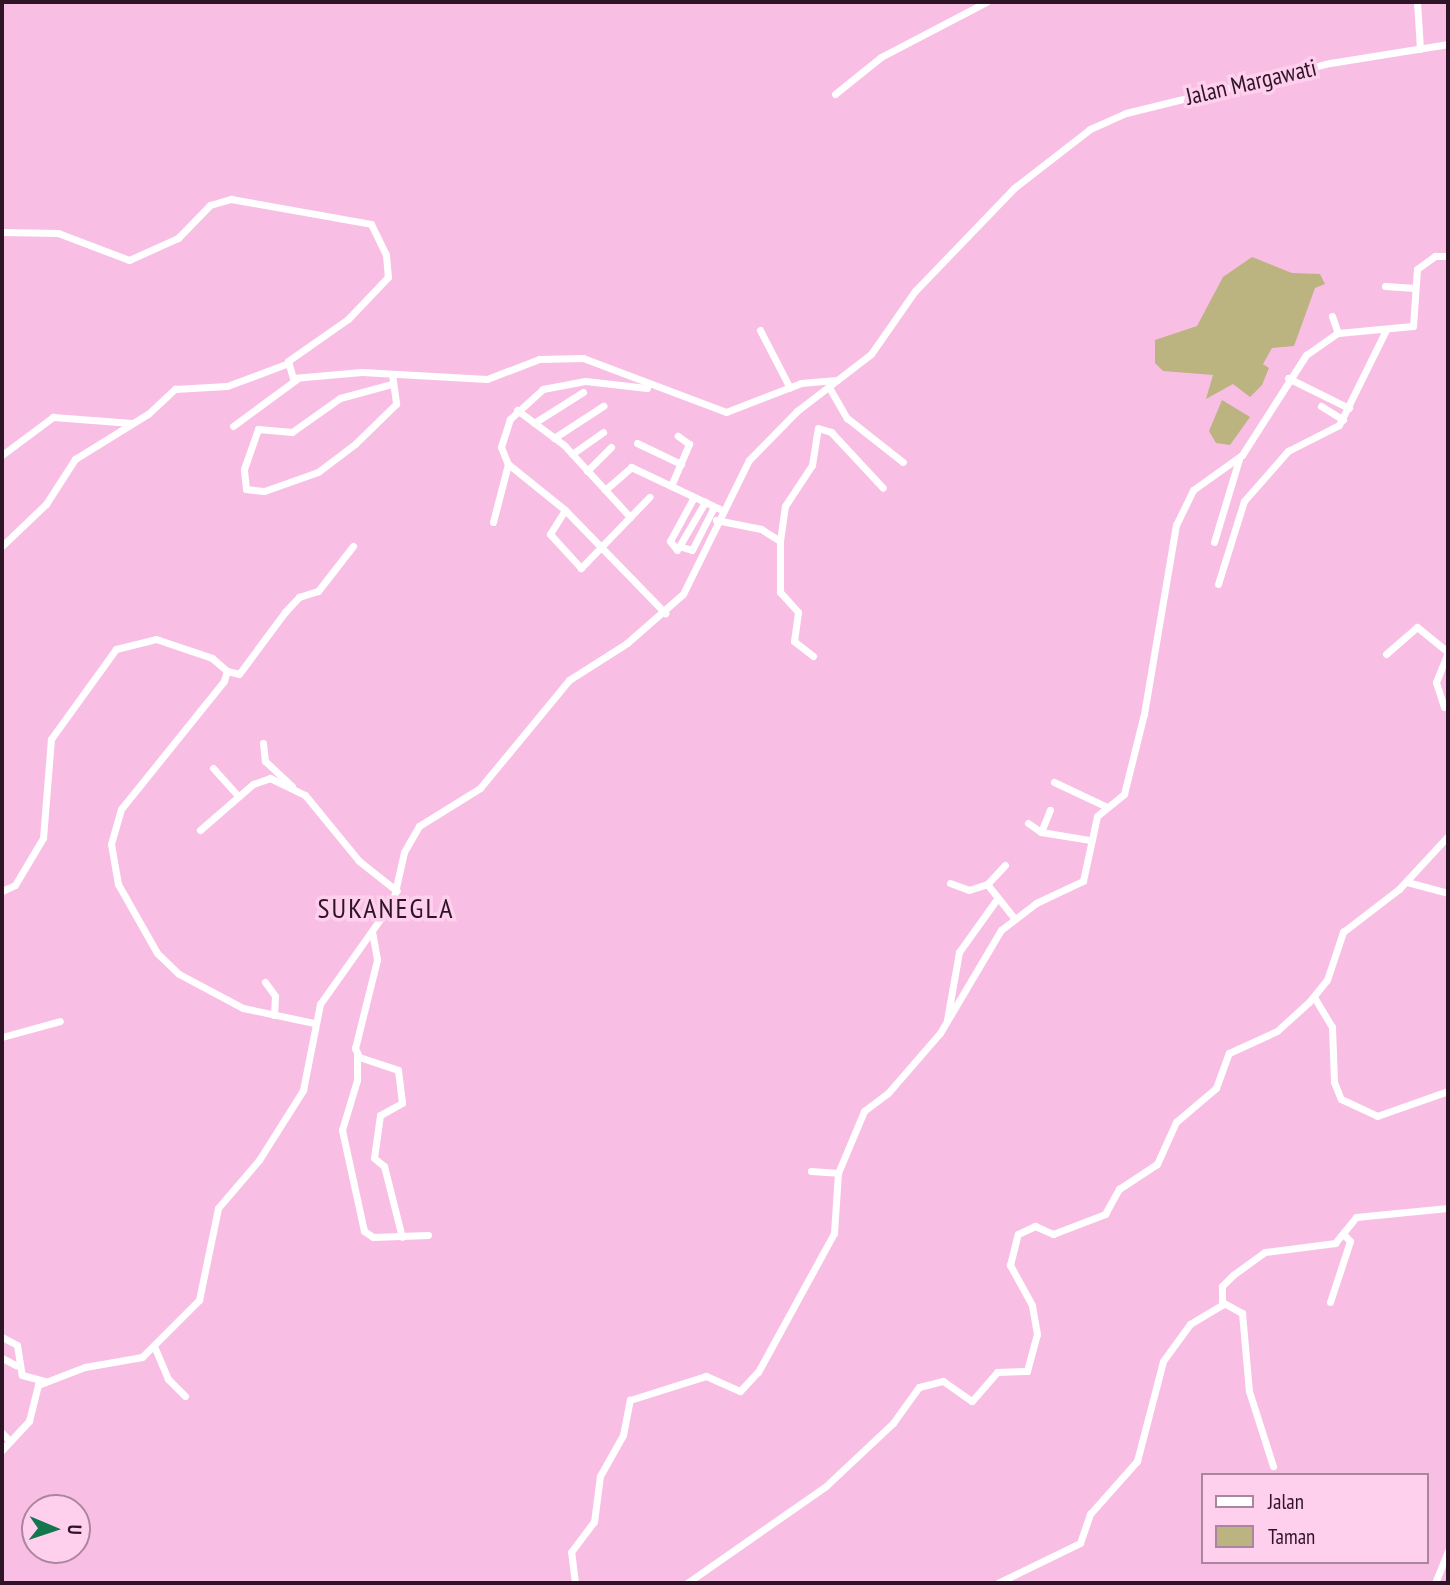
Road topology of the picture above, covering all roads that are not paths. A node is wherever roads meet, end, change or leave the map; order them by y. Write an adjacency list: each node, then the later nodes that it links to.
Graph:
1 (986, 2): 5 (street)
2 (1417, 2): 4 (street)
3 (1448, 44): 4 (street, Jalan Margawati)
4 (1420, 49): 18 (street, Jalan Margawati)
5 (835, 94)
6 (2, 232): 14 (street)
7 (1448, 256): 9 (street)
8 (1385, 286): 9 (street)
9 (1415, 288): 12 (street)
10 (1332, 316): 13 (street)
11 (760, 330): 21 (street)
12 (1386, 330): 13 (street); 26 (street)
13 (1338, 333): 16 (street)
14 (286, 364): 17 (street); 29 (street)
15 (392, 374): 17 (street); 19 (street); 20 (street)
16 (1288, 378): 26 (street); 39 (street)
17 (298, 379): 31 (street)
18 (842, 379): 21 (street); 22 (street, Jalan Margawati)
19 (392, 384): 19 (street)
20 (655, 388): 21 (street); 27 (street)
21 (790, 388)
22 (830, 389): 40 (street); 50 (street, Jalan Margawati)
23 (583, 392): 30 (street)
24 (603, 406): 34 (street)
25 (1321, 406): 28 (street)
26 (1349, 408): 28 (street)
27 (517, 410): 30 (street); 41 (street)
28 (1343, 419): 61 (street)
29 (136, 423): 38 (street); 57 (street)
30 (534, 423): 34 (street)
31 (233, 426)
32 (603, 432): 37 (street)
33 (678, 436): 42 (street)
34 (554, 438): 37 (street)
35 (637, 443): 42 (street)
36 (611, 447): 43 (street)
37 (572, 454): 43 (street)
38 (2, 455)
39 (1240, 459): 56 (street); 73 (street)
40 (903, 462)
41 (508, 464): 51 (street); 54 (street)
42 (681, 464): 44 (street)
43 (587, 471): 46 (street)
44 (671, 486): 46 (street); 48 (street)
45 (883, 488): 55 (street)
46 (605, 490): 52 (street)
47 (649, 497): 52 (street)
48 (694, 497): 49 (street); 59 (street)
49 (705, 502): 50 (street); 59 (street)
50 (717, 508): 53 (street); 59 (street)
51 (565, 510): 60 (street); 60 (street)
52 (629, 517): 60 (street)
53 (716, 520): 55 (street); 62 (street)
54 (493, 522)
55 (780, 541): 65 (street)
56 (1214, 542)
57 (2, 546)
58 (353, 546): 66 (street)
59 (682, 547)
60 (602, 550): 62 (street)
61 (1218, 584)
62 (666, 612): 85 (street)
63 (1448, 652): 64 (street); 67 (street)
64 (1386, 654)
65 (813, 656)
66 (227, 671): 84 (street); 92 (street)
67 (1444, 707)
68 (263, 743): 71 (street)
69 (213, 768): 72 (street)
70 (1055, 782): 73 (street)
71 (292, 787): 72 (street); 85 (street)
72 (238, 796): 76 (street)
73 (1105, 806): 79 (street)
74 (1050, 810): 77 (street)
75 (1028, 823): 77 (street)
76 (200, 830)
77 (1041, 832): 79 (street)
78 (1448, 836): 81 (street)
79 (1090, 840): 88 (street)
80 (1004, 865): 83 (street)
81 (1407, 882): 86 (street); 91 (street)
82 (950, 883): 83 (street)
83 (987, 884): 87 (street)
84 (2, 891)
85 (397, 891): 89 (street)
86 (1448, 892)
87 (998, 899): 88 (street); 95 (street)
88 (1014, 918): 95 (street)
89 (372, 931): 94 (street); 97 (street)
90 (265, 982): 92 (street)
91 (1314, 997): 98 (street); 119 (street)
92 (274, 1015): 94 (street)
93 (60, 1021): 96 (street)
94 (314, 1023): 108 (street)
95 (947, 1023): 100 (street)
96 (2, 1037)
97 (357, 1053): 104 (street); 104 (street)
98 (1448, 1091)
99 (811, 1171): 100 (street)
100 (838, 1173): 118 (street)
101 (1448, 1208): 103 (street)
102 (428, 1235): 104 (street)
103 (1344, 1235): 105 (street); 106 (street)
104 (402, 1237)
105 (1222, 1302): 116 (street); 120 (street)
106 (1330, 1302)
107 (2, 1337): 110 (street)
108 (154, 1346): 111 (street); 112 (street)
109 (2, 1358): 110 (street)
110 (16, 1365): 111 (street)
111 (44, 1381): 114 (street)
112 (185, 1396)
113 (2, 1433): 114 (street)
114 (10, 1441): 115 (street)
115 (2, 1450)
116 (1273, 1466)
117 (1448, 1550): 121 (street)
118 (575, 1583)
119 (687, 1583)
120 (998, 1583)
121 (1435, 1583)

